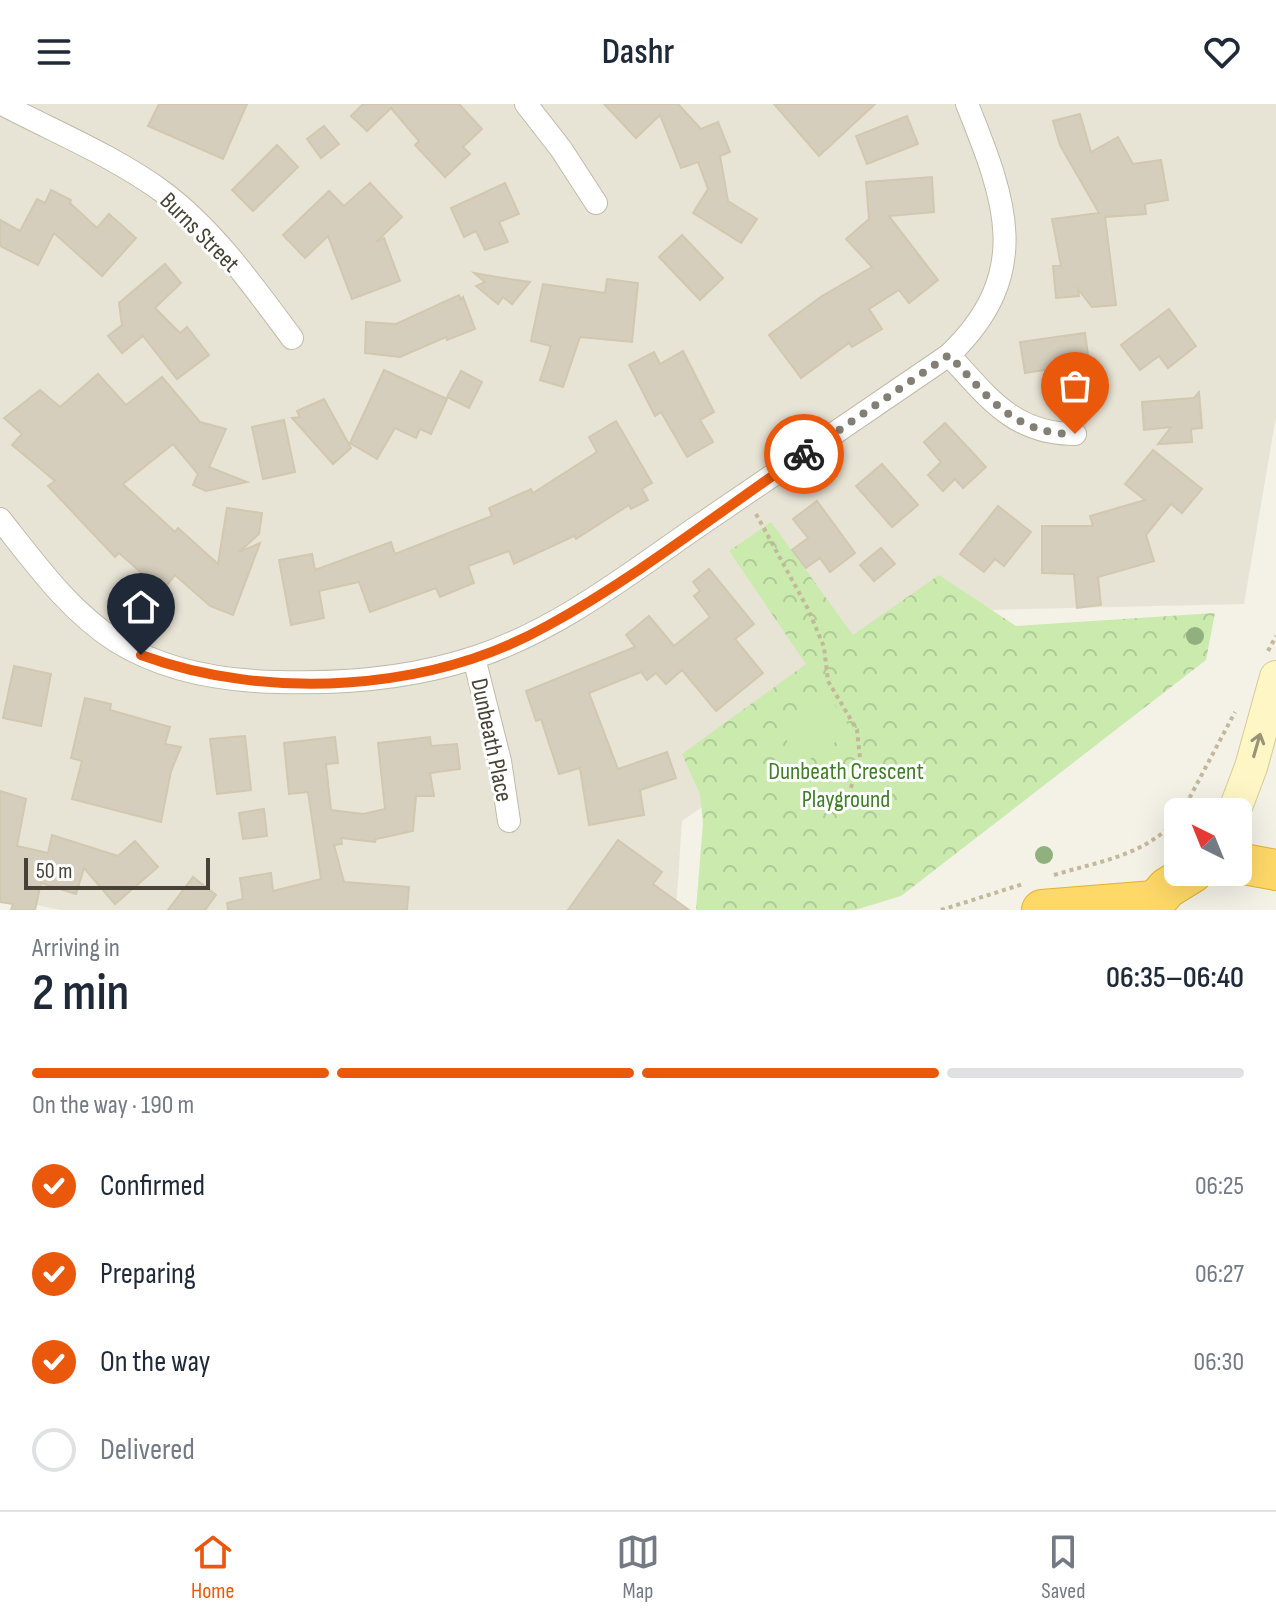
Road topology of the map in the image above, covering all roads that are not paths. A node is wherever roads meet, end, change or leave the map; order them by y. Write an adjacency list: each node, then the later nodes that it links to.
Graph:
1 (2, 104): 5 (street, Burns Street)
2 (526, 104): 4 (street)
3 (967, 104): 6 (street)
4 (596, 203)
5 (292, 338)
6 (949, 355): 7 (street); 9 (street)
7 (1075, 434)
8 (0, 519): 9 (street)
9 (474, 658): 12 (street, Dunbeath Place)
10 (1276, 677): 11 (main road, one-way to 10)
11 (1239, 798)
12 (509, 821)
13 (1252, 866): 14 (highway)
14 (1276, 870)
15 (1176, 886): 17 (highway)
16 (1043, 889): 17 (highway)
17 (1151, 906)

